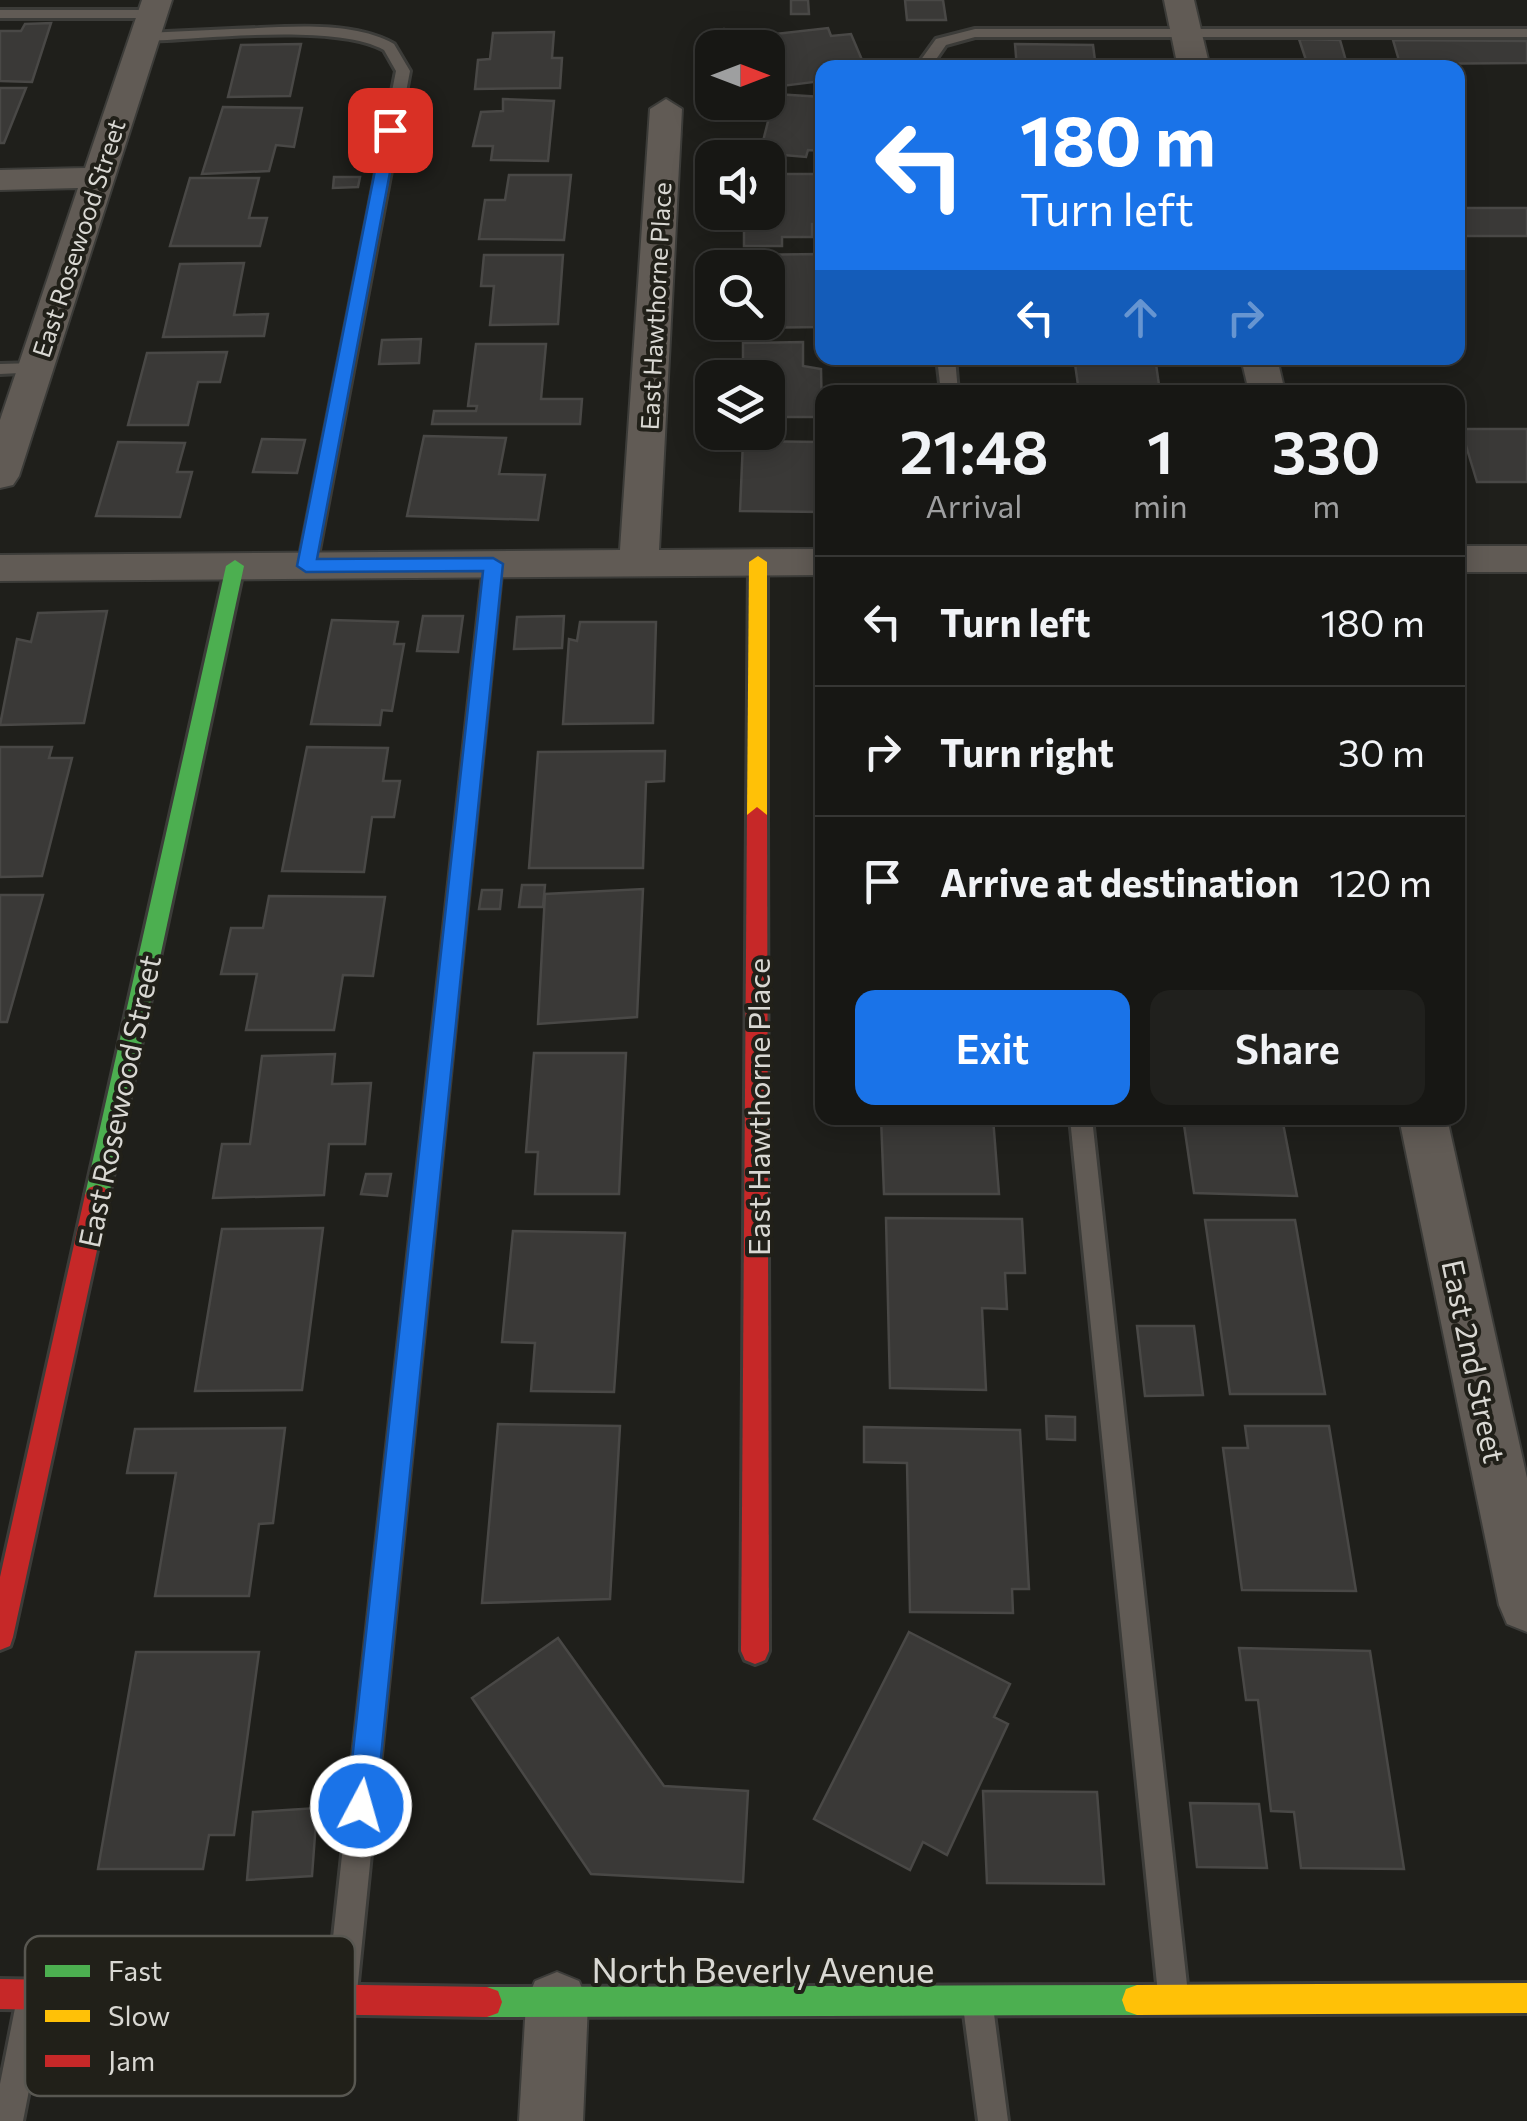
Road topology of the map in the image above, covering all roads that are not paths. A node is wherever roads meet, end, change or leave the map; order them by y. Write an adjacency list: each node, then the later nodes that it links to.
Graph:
1 (0, 14): 3 (lane)
2 (1183, 15): 4 (lane); 5 (lane); 6 (street)
3 (151, 17): 8 (street, East Rosewood Street); 20 (lane)
4 (1527, 33)
5 (928, 60)
6 (1192, 60)
7 (666, 109): 17 (street, East Hawthorne Place)
8 (98, 178): 9 (street); 11 (street, East Rosewood Street)
9 (0, 180)
10 (0, 368): 11 (lane)
11 (35, 368): 12 (street, East Rosewood Street)
12 (0, 476)
13 (1465, 558): 14 (street)
14 (1527, 559)
15 (758, 562): 16 (street); 17 (street); 26 (street, East Hawthorne Place)
16 (815, 562)
17 (639, 563): 18 (street)
18 (493, 564): 20 (street); 27 (lane)
19 (235, 566): 20 (street); 21 (street); 25 (street, East Rosewood Street)
20 (306, 566)
21 (0, 568)
22 (1082, 1125): 32 (lane)
23 (1425, 1125): 24 (street, East 2nd Street)
24 (1527, 1605)
25 (0, 1637)
26 (755, 1651)
27 (348, 1936)
28 (0, 1994): 29 (street, North Beverly Avenue)
29 (25, 1995)
30 (1527, 1998): 32 (street, North Beverly Avenue)
31 (355, 2000): 34 (street, North Beverly Avenue)
32 (1173, 2000): 33 (street, North Beverly Avenue)
33 (978, 2002): 34 (street, North Beverly Avenue); 38 (lane)
34 (557, 2003): 37 (street)
35 (25, 2035): 36 (lane)
36 (8, 2121)
37 (551, 2121)
38 (993, 2121)

